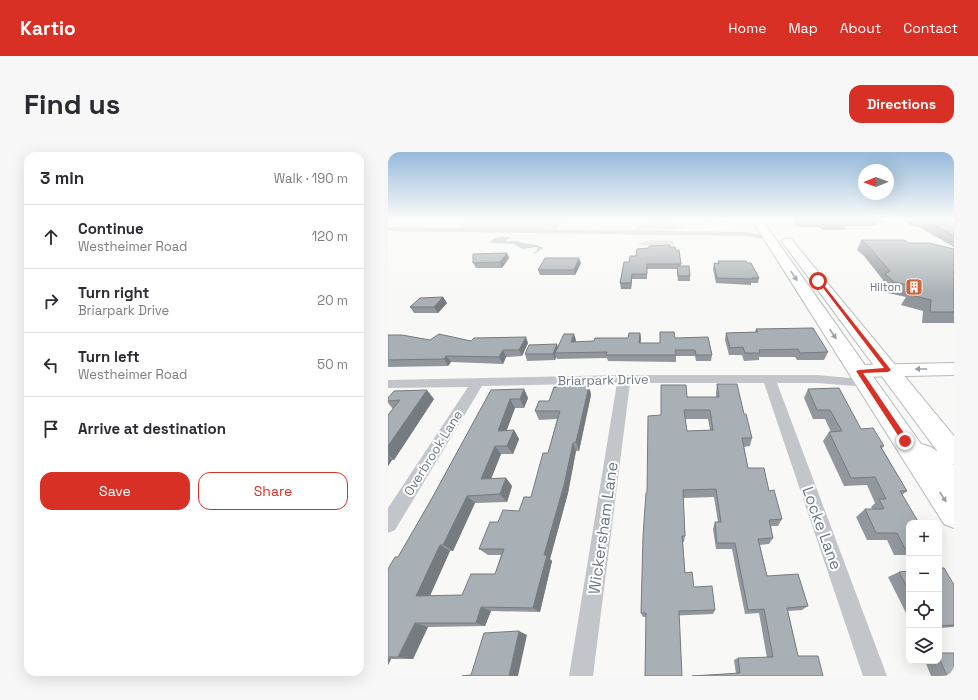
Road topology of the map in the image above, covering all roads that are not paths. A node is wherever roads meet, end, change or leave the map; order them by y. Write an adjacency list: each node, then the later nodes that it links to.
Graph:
1 (780, 244): 5 (main road, one-way to 5)
2 (782, 244): 4 (main road)
3 (954, 369): 4 (street, Briarpark Drive, one-way to 4)
4 (893, 376): 5 (street, Briarpark Drive); 8 (street, Briarpark Drive); 12 (main road)
5 (863, 377): 7 (street, Briarpark Drive); 11 (main road)
6 (624, 379): 7 (street, Briarpark Drive); 9 (street, Briarpark Drive); 16 (street, Wickersham Lane)
7 (769, 379): 17 (street, Locke Lane)
8 (954, 380)
9 (478, 382): 10 (street, Briarpark Drive); 15 (street, Overbrook Lane)
10 (388, 384)
11 (905, 441): 13 (main road); 14 (main road, one-way to 14)
12 (954, 454)
13 (954, 484)
14 (954, 514)
15 (388, 524)
16 (581, 676)
17 (875, 676)

